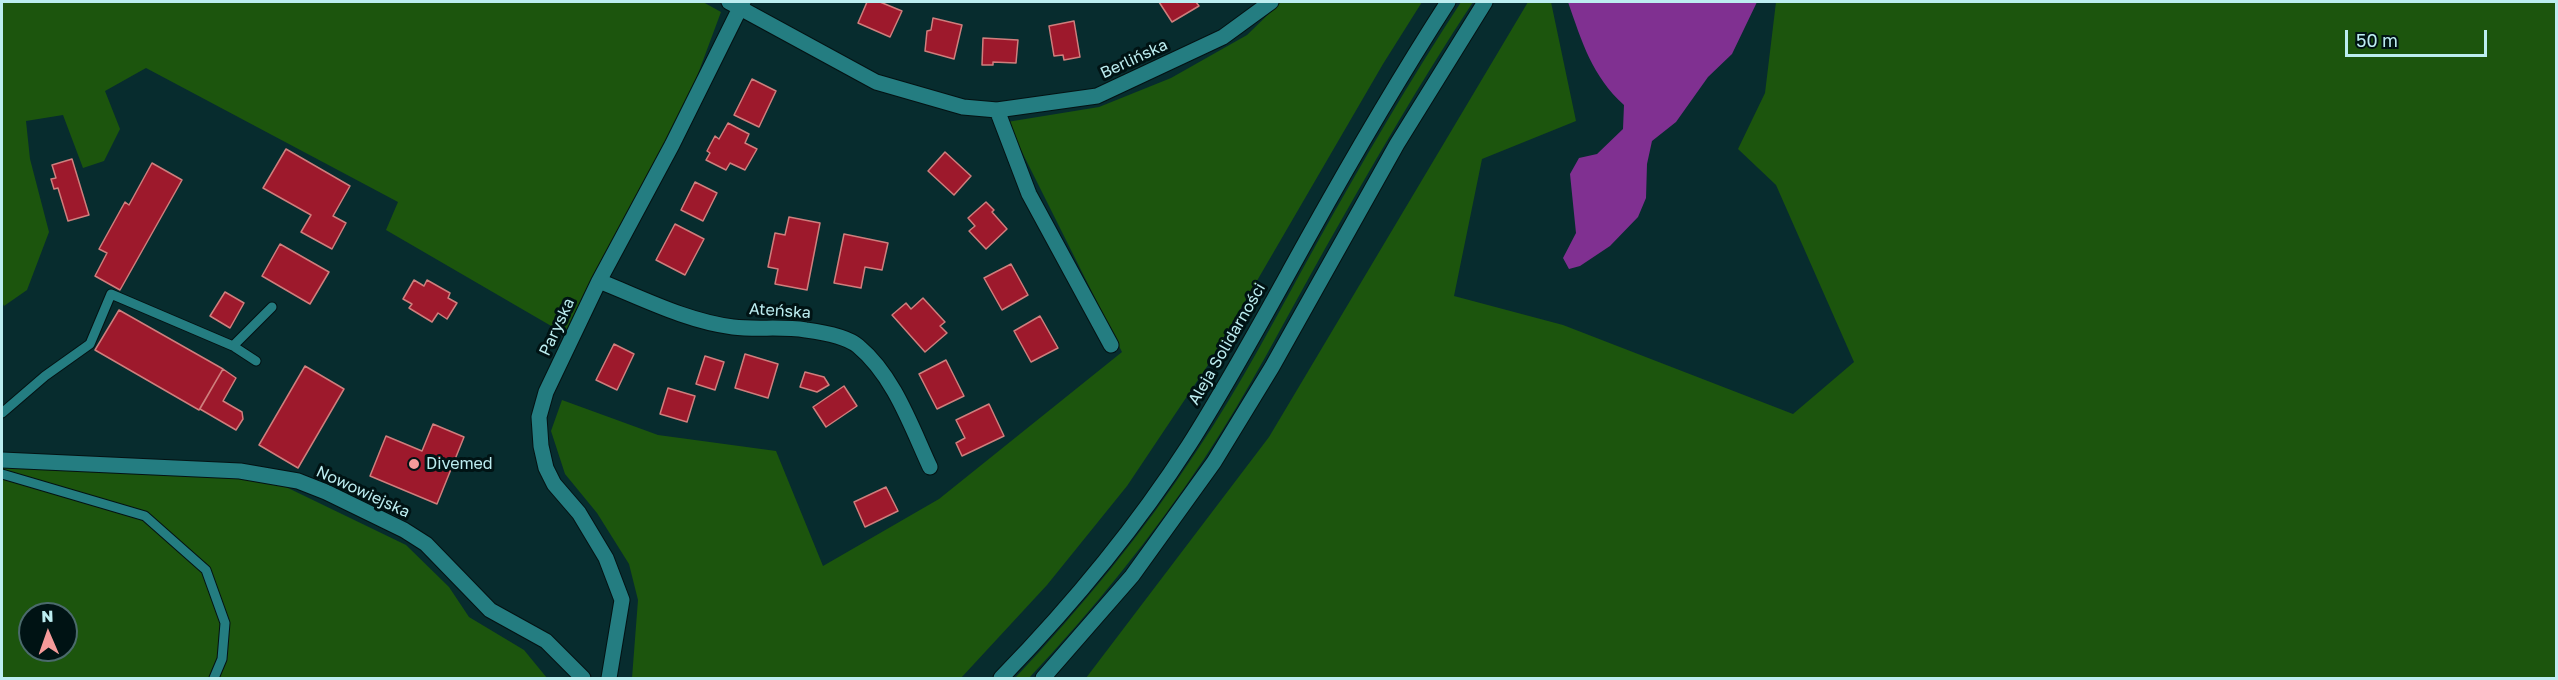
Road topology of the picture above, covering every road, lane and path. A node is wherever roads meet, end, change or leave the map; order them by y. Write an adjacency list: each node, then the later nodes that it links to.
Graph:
1 (1272, 2): 5 (street, Berlińska)
2 (1448, 2): 18 (street, Aleja Solidarności)
3 (1485, 2): 19 (street)
4 (738, 4): 5 (street, Berlińska); 6 (street, Paryska)
5 (997, 110): 8 (street)
6 (599, 281): 13 (street, Ateńska); 17 (street, Paryska)
7 (272, 307): 9 (lane)
8 (1111, 345)
9 (233, 346): 10 (lane); 11 (lane)
10 (256, 361)
11 (2, 413)
12 (2, 460): 16 (street, Nowowiejska)
13 (930, 467)
14 (2, 474): 15 (lane)
15 (214, 678)
16 (583, 678)
17 (609, 678)
18 (1001, 678)
19 (1043, 678)

